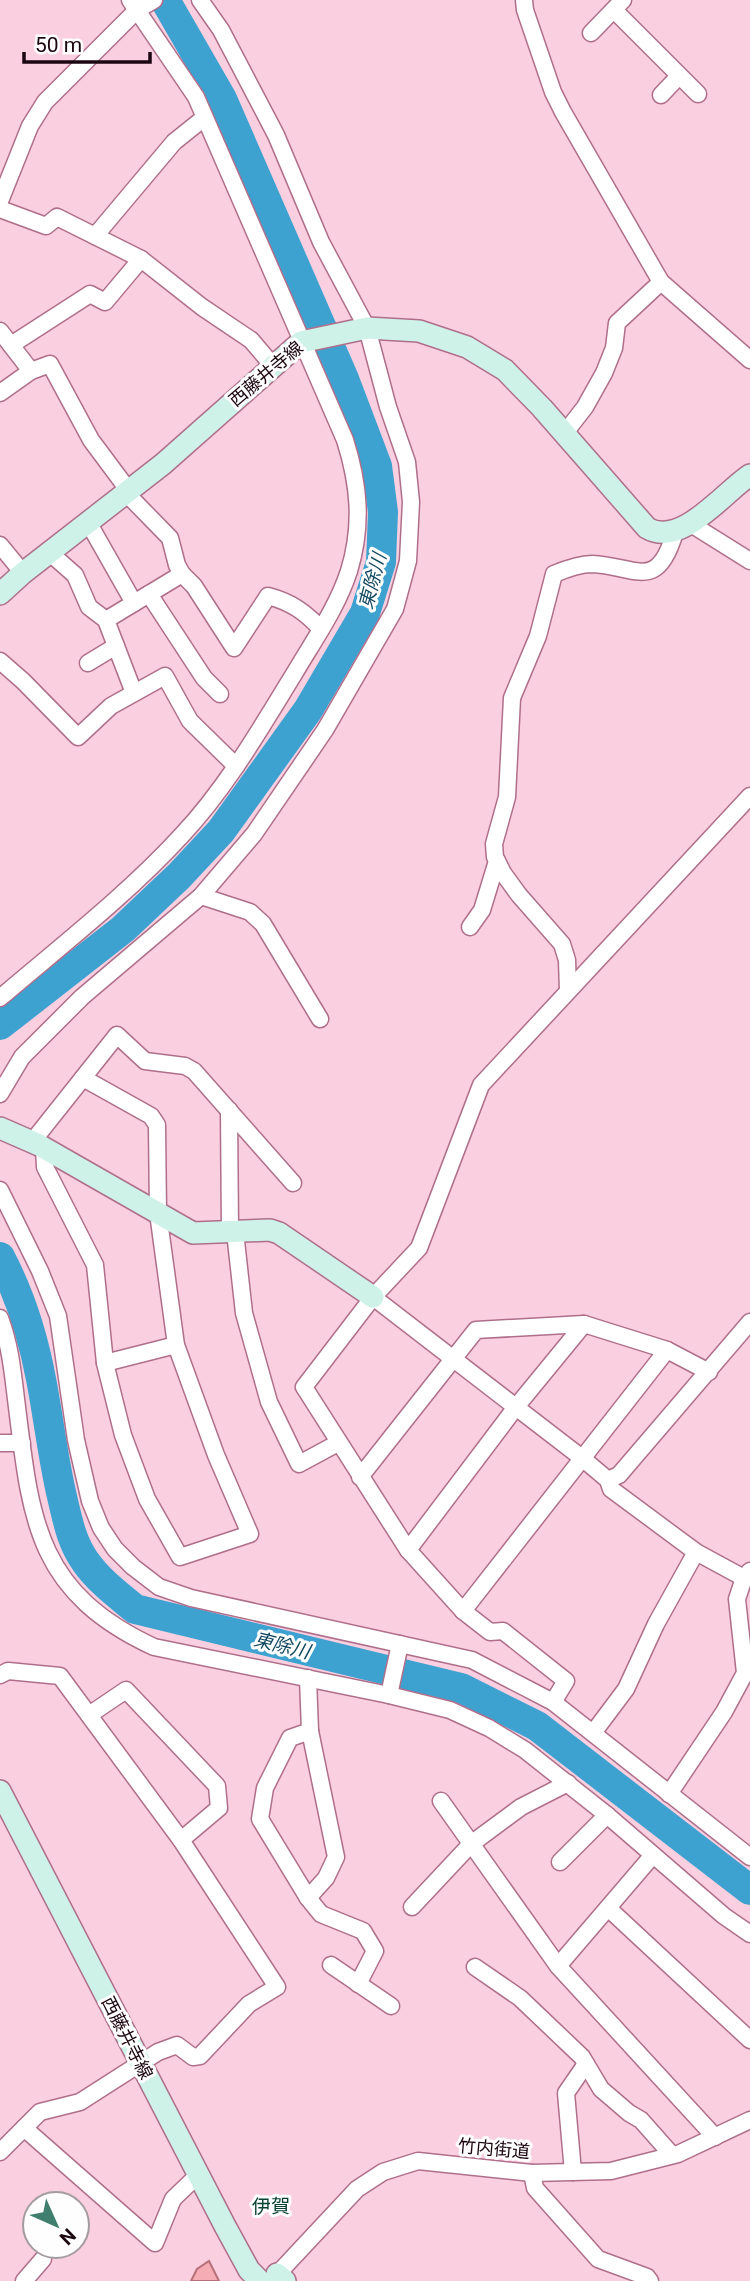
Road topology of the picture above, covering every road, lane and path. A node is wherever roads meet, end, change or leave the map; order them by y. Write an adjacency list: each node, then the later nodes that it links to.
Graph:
1 (154, 0): 4 (street)
2 (200, 0): 16 (street)
3 (524, 0): 15 (street)
4 (134, 5): 10 (street); 11 (street)
5 (618, 5): 6 (street); 7 (street)
6 (591, 33)
7 (680, 76): 8 (street); 9 (street)
8 (698, 94)
9 (661, 95)
10 (204, 118): 13 (street); 18 (street)
11 (0, 201)
12 (0, 209): 13 (street)
13 (95, 236): 14 (street)
14 (141, 259): 19 (street); 21 (street)
15 (661, 282): 20 (street); 24 (street)
16 (359, 329): 18 (main road, 西藤井寺線); 24 (main road, 西藤井寺線); 47 (street)
17 (0, 331): 19 (street)
18 (301, 342): 21 (main road, 西藤井寺線); 38 (street)
19 (11, 345): 22 (street)
20 (750, 360)
21 (272, 366): 26 (main road, 西藤井寺線)
22 (31, 371): 23 (street); 26 (street)
23 (0, 393)
24 (564, 434): 28 (main road, 西藤井寺線)
25 (750, 475): 28 (main road)
26 (128, 492): 27 (main road, 西藤井寺線); 33 (street)
27 (88, 522): 30 (main road, 西藤井寺線); 36 (street)
28 (683, 528): 31 (street); 46 (street)
29 (0, 545): 32 (street)
30 (50, 552): 32 (main road, 西藤井寺線); 37 (street)
31 (750, 561)
32 (23, 573): 34 (main road, 西藤井寺線)
33 (182, 574): 35 (street); 38 (street)
34 (0, 594)
35 (149, 594): 36 (street); 43 (street)
36 (134, 603): 37 (street)
37 (106, 620): 39 (street)
38 (321, 629): 44 (street)
39 (116, 646): 41 (street); 42 (street)
40 (0, 661): 42 (street)
41 (88, 663)
42 (134, 693): 44 (street)
43 (220, 694)
44 (236, 766): 50 (street)
45 (750, 796): 49 (street)
46 (497, 861): 48 (street); 49 (street)
47 (201, 896): 51 (street); 53 (street)
48 (470, 927)
49 (568, 991): 61 (street)
50 (0, 998)
51 (320, 1019)
52 (83, 1078): 54 (street); 56 (street); 59 (street)
53 (0, 1094)
54 (229, 1110): 57 (street); 60 (street)
55 (0, 1128): 56 (main road)
56 (38, 1145): 59 (main road); 68 (street)
57 (293, 1183)
58 (0, 1190): 81 (street)
59 (158, 1213): 60 (main road); 65 (street)
60 (233, 1232): 61 (main road); 73 (street)
61 (373, 1297): 67 (street); 73 (street)
62 (0, 1318): 72 (street)
63 (750, 1322): 69 (street)
64 (584, 1324): 66 (street); 67 (street); 70 (street)
65 (176, 1345): 68 (street); 68 (street)
66 (667, 1350): 69 (street); 74 (street)
67 (454, 1358): 70 (street); 75 (street)
68 (105, 1363)
69 (709, 1372): 76 (street)
70 (516, 1407): 74 (street); 77 (street)
71 (0, 1443): 72 (street)
72 (22, 1443): 83 (street)
73 (338, 1443): 75 (street)
74 (582, 1458): 76 (street); 80 (street)
75 (360, 1476): 77 (street)
76 (607, 1479): 78 (street)
77 (408, 1550): 80 (street)
78 (696, 1552): 79 (street); 88 (street)
79 (747, 1575): 91 (street)
80 (463, 1611): 85 (street)
81 (400, 1648): 84 (street); 85 (street)
82 (0, 1675): 86 (street)
83 (308, 1678): 84 (street); 87 (street)
84 (390, 1691): 89 (street)
85 (553, 1702): 88 (street)
86 (89, 1715): 94 (street); 94 (street)
87 (310, 1731): 99 (street); 99 (street)
88 (593, 1734): 91 (street)
89 (568, 1783): 93 (street); 95 (street)
90 (0, 1791): 109 (main road, 西藤井寺線)
91 (670, 1794): 97 (street)
92 (441, 1801): 95 (street)
93 (607, 1815): 96 (street); 98 (street)
94 (181, 1840): 109 (street)
95 (471, 1844): 100 (street); 104 (street)
96 (653, 1855): 101 (street); 102 (street)
97 (750, 1857)
98 (560, 1863)
99 (308, 1898): 106 (street)
100 (412, 1907)
101 (608, 1908): 104 (street); 108 (street)
102 (750, 1934)
103 (331, 1965): 106 (street)
104 (558, 1966): 113 (street)
105 (475, 1967): 110 (street)
106 (358, 1983): 107 (street)
107 (391, 2006)
108 (750, 2040)
109 (141, 2063): 112 (street); 118 (main road, 西藤井寺線)
110 (586, 2064): 115 (street); 116 (street)
111 (750, 2120): 113 (street, 竹内街道)
112 (24, 2128): 114 (street); 118 (street)
113 (716, 2137): 115 (street, 竹内街道)
114 (0, 2152)
115 (672, 2155): 116 (street, 竹内街道)
116 (573, 2172): 117 (street, 竹内街道)
117 (532, 2173): 120 (street, 竹内街道); 122 (street)
118 (198, 2175): 120 (main road, 西藤井寺線)
119 (42, 2260): 121 (street)
120 (273, 2279)
121 (24, 2281)
122 (650, 2281)

